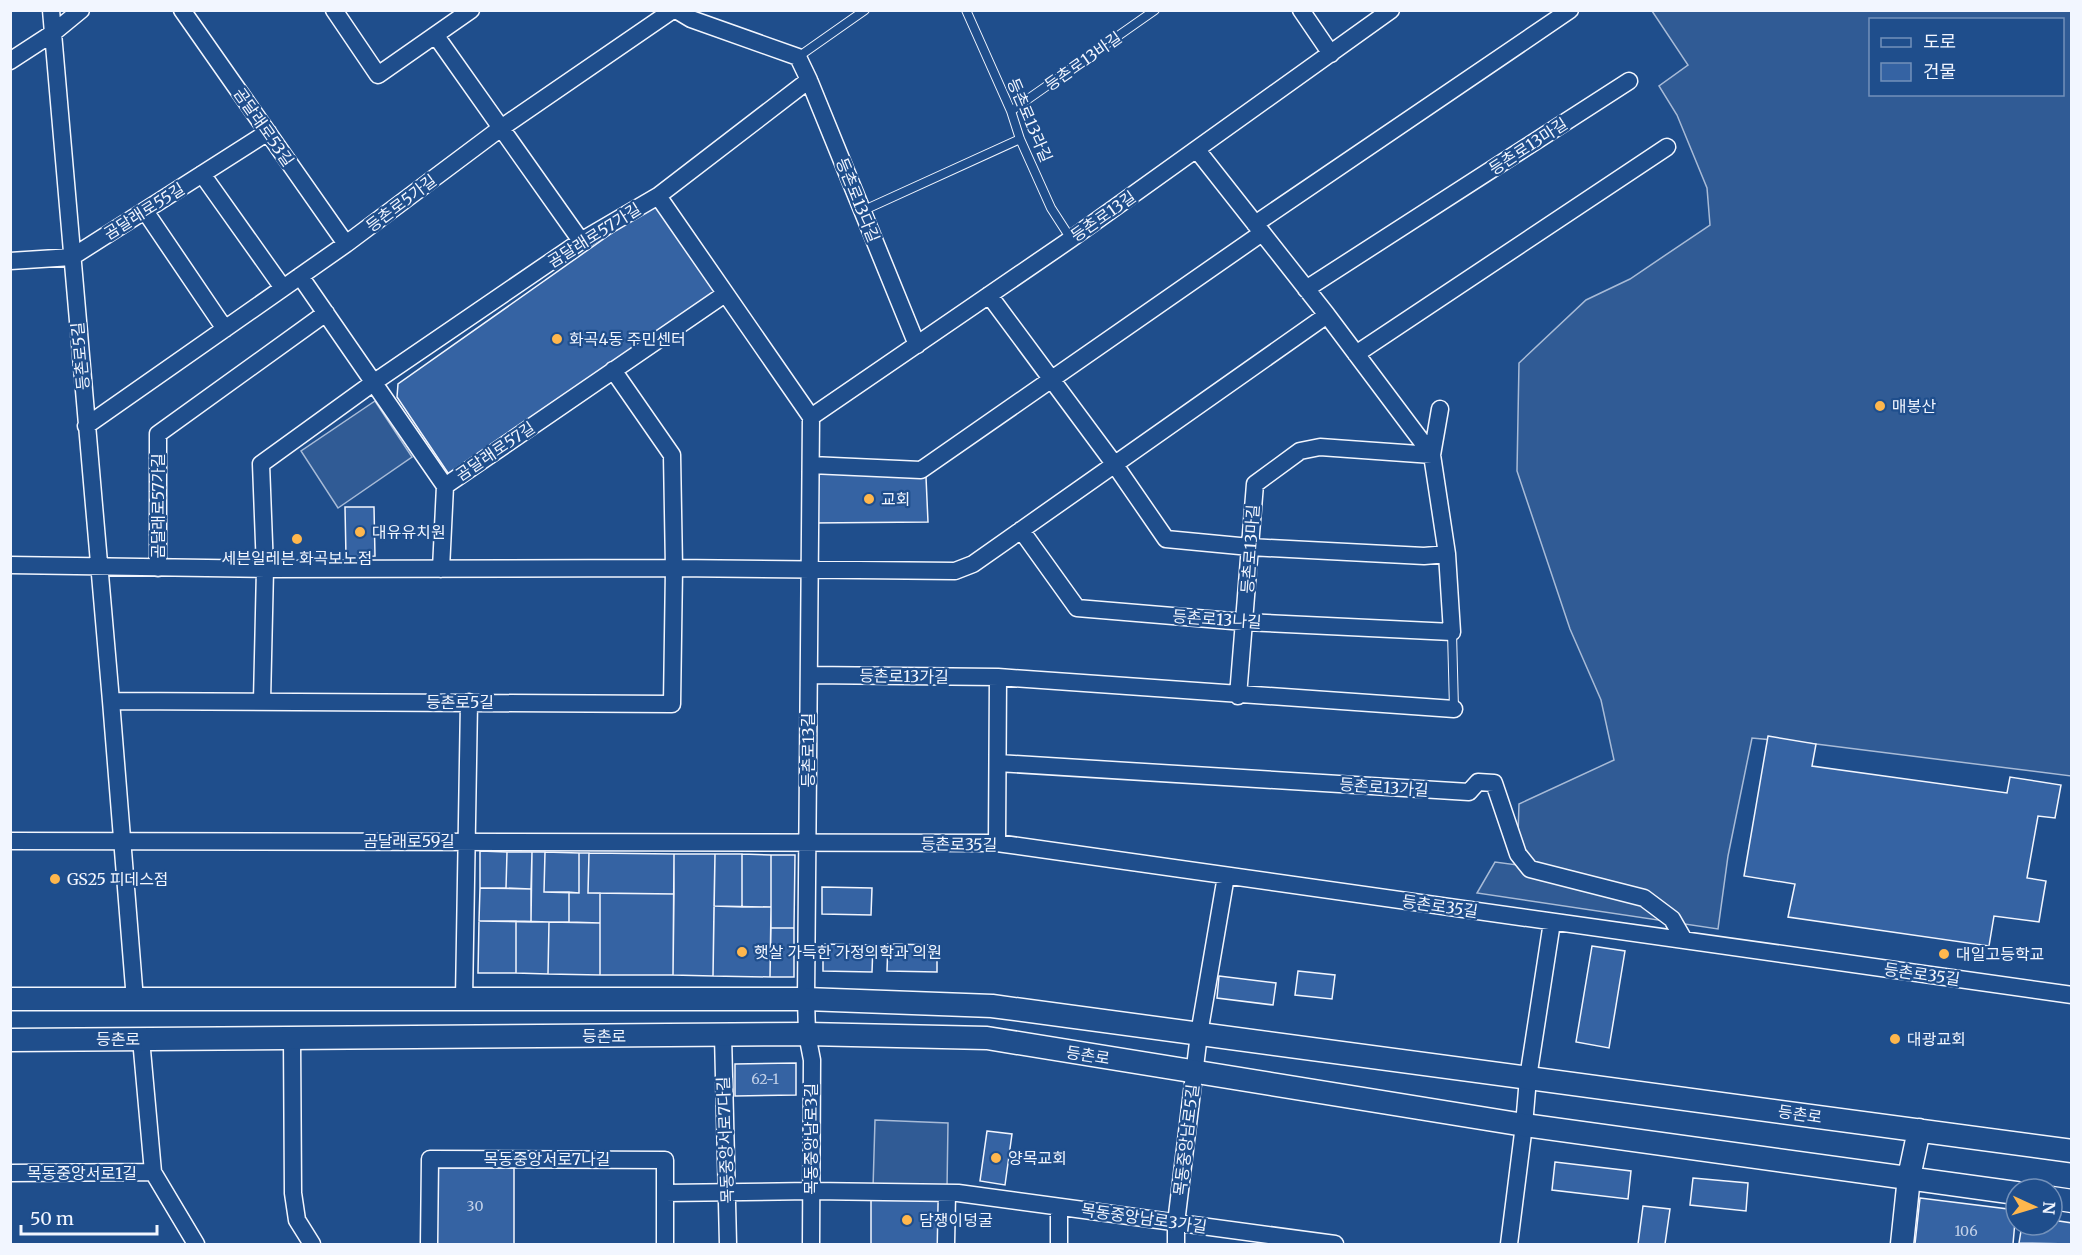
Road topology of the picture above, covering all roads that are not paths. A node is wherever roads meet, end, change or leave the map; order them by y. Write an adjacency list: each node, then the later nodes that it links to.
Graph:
1 (51, 10): 13 (street, 등촌로5길)
2 (81, 10): 13 (street)
3 (182, 10): 22 (street, 곰달래로53길)
4 (334, 10): 14 (street)
5 (471, 10): 14 (street)
6 (674, 10): 16 (street); 21 (street, 등촌로5가길)
7 (865, 10): 16 (lane)
8 (966, 10): 20 (lane, 등촌로13라길)
9 (1155, 10): 20 (lane, 등촌로13바길)
10 (1301, 10): 15 (street)
11 (1391, 10): 15 (street, 등촌로13길)
12 (1570, 10): 30 (street)
13 (53, 33): 17 (street); 34 (street, 등촌로5길)
14 (436, 36): 21 (street)
15 (1331, 54): 25 (street, 등촌로13길)
16 (798, 57): 18 (street, 등촌로13다길)
17 (10, 61)
18 (809, 80): 27 (street, 곰달래로57가길); 29 (street, 등촌로13다길)
19 (1629, 81): 38 (street, 등촌로13마길)
20 (1011, 111): 23 (lane, 등촌로13라길)
21 (501, 128): 32 (street); 33 (street, 등촌로5가길)
22 (268, 132): 26 (street, 곰달래로55길); 33 (street, 곰달래로53길)
23 (1020, 139): 29 (lane); 31 (lane, 등촌로13라길)
24 (1667, 147): 45 (street)
25 (1197, 150): 30 (street); 31 (street, 등촌로13길)
26 (202, 174): 28 (street, 곰달래로55길); 37 (street)
27 (658, 196): 32 (street, 곰달래로57가길); 39 (street)
28 (145, 211): 34 (street, 곰달래로55길); 43 (street)
29 (862, 211): 44 (street, 등촌로13다길)
30 (1259, 229): 38 (street); 47 (street)
31 (1071, 239): 40 (street, 등촌로13길)
32 (581, 241): 48 (street, 곰달래로57가길)
33 (346, 244): 36 (street, 등촌로5가길)
34 (72, 257): 35 (street, 곰달래로55길); 51 (street, 등촌로5길)
35 (10, 261)
36 (300, 276): 37 (street, 등촌로5가길); 41 (street)
37 (283, 288): 43 (street, 등촌로5가길)
38 (1306, 289): 42 (street)
39 (725, 294): 46 (street, 곰달래로57길); 50 (street)
40 (989, 296): 44 (street, 등촌로13길); 47 (street)
41 (326, 313): 48 (street); 61 (street, 곰달래로57가길)
42 (1327, 315): 45 (street); 54 (street)
43 (225, 329): 51 (street, 등촌로5가길)
44 (917, 345): 50 (street, 등촌로13길)
45 (1356, 354): 52 (street)
46 (613, 370): 55 (street, 곰달래로57길); 63 (street)
47 (1051, 380): 53 (street); 54 (street)
48 (373, 383): 55 (street); 64 (street, 곰달래로57가길)
49 (1440, 409): 52 (street)
50 (811, 417): 53 (street, 등촌로13길)
51 (86, 426): 60 (street, 등촌로5길)
52 (1432, 455): 57 (street, 등촌로13마길); 58 (street)
53 (811, 465): 65 (street, 등촌로13길)
54 (1115, 465): 56 (street); 57 (street)
55 (445, 486): 62 (street, 곰달래로57길)
56 (1021, 531): 65 (street); 66 (street, 등촌로13나길)
57 (1250, 547): 58 (street); 66 (street, 등촌로13마길)
58 (1447, 554): 67 (street)
59 (10, 565): 60 (street)
60 (98, 567): 61 (street); 71 (street, 등촌로5길)
61 (158, 568): 64 (street)
62 (441, 568): 63 (street); 64 (street)
63 (674, 568): 65 (street); 73 (street, 등촌로5길)
64 (265, 569): 72 (street)
65 (810, 570): 68 (street, 등촌로13길)
66 (1244, 622): 67 (street, 등촌로13나길); 70 (street, 등촌로13마길)
67 (1452, 632): 74 (lane)
68 (809, 675): 69 (street, 등촌로13가길); 79 (street, 등촌로13길)
69 (998, 677): 70 (street, 등촌로13가길); 75 (street)
70 (1238, 696): 74 (street, 등촌로13가길)
71 (111, 701): 72 (street, 등촌로5길); 77 (street, 등촌로5길)
72 (262, 701): 73 (street, 등촌로5길)
73 (469, 702): 78 (street)
74 (1454, 709)
75 (998, 763): 80 (street); 83 (street, 등촌로13가길)
76 (10, 841): 77 (street, 곰달래로59길)
77 (122, 841): 78 (street, 곰달래로59길); 88 (street, 등촌로5길)
78 (467, 842): 79 (street, 곰달래로59길); 86 (street)
79 (808, 842): 80 (street, 등촌로35길); 87 (street, 등촌로13길)
80 (997, 843): 81 (street, 등촌로35길)
81 (1226, 876): 82 (street, 등촌로35길); 90 (street)
82 (1552, 922): 83 (street, 등촌로35길); 96 (street)
83 (1684, 940): 84 (street, 등촌로35길)
84 (2072, 995)
85 (10, 999): 88 (main road, 등촌로)
86 (464, 999): 87 (main road, 등촌로); 88 (main road, 등촌로)
87 (806, 999): 89 (street, 등촌로13길); 90 (main road, 등촌로)
88 (135, 1000)
89 (807, 1034): 91 (main road, 등촌로); 95 (main road, 등촌로); 104 (street, 목동중앙남로3길)
90 (1199, 1034): 95 (street); 96 (main road, 등촌로)
91 (723, 1035): 92 (main road, 등촌로); 106 (street, 목동중앙서로7다길)
92 (292, 1038): 93 (main road, 등촌로); 111 (street)
93 (141, 1039): 94 (main road, 등촌로); 100 (street)
94 (10, 1040)
95 (1194, 1072): 97 (main road, 등촌로); 109 (street, 목동중앙남로5길)
96 (1528, 1078): 97 (street); 98 (main road, 등촌로)
97 (1524, 1125): 102 (main road, 등촌로); 120 (street)
98 (1919, 1130): 99 (main road, 등촌로); 102 (main road)
99 (2072, 1151)
100 (153, 1172): 101 (street, 목동중앙서로1길); 110 (street)
101 (10, 1173)
102 (1909, 1177): 103 (main road, 등촌로); 121 (main road)
103 (2004, 1190)
104 (811, 1191): 106 (street, 목동중앙남로3가길); 107 (street, 목동중앙남로3가길); 115 (street, 목동중앙남로3길)
105 (665, 1192): 106 (street, 목동중앙남로3가길); 112 (street, 목동중앙서로7나길); 113 (street, 목동중앙서로7나길)
106 (726, 1192): 114 (street, 목동중앙서로7다길)
107 (947, 1193): 108 (street, 목동중앙남로3가길); 116 (street)
108 (1059, 1207): 109 (street, 목동중앙남로3가길); 117 (street, 목동중앙남로3가길)
109 (1176, 1223): 118 (street, 목동중앙남로5길); 119 (street, 목동중앙남로3가길)
110 (196, 1245)
111 (312, 1245)
112 (429, 1245)
113 (665, 1245)
114 (729, 1245)
115 (811, 1245)
116 (946, 1245)
117 (1059, 1245)
118 (1176, 1245)
119 (1335, 1245)
120 (1509, 1245)
121 (1902, 1245)

